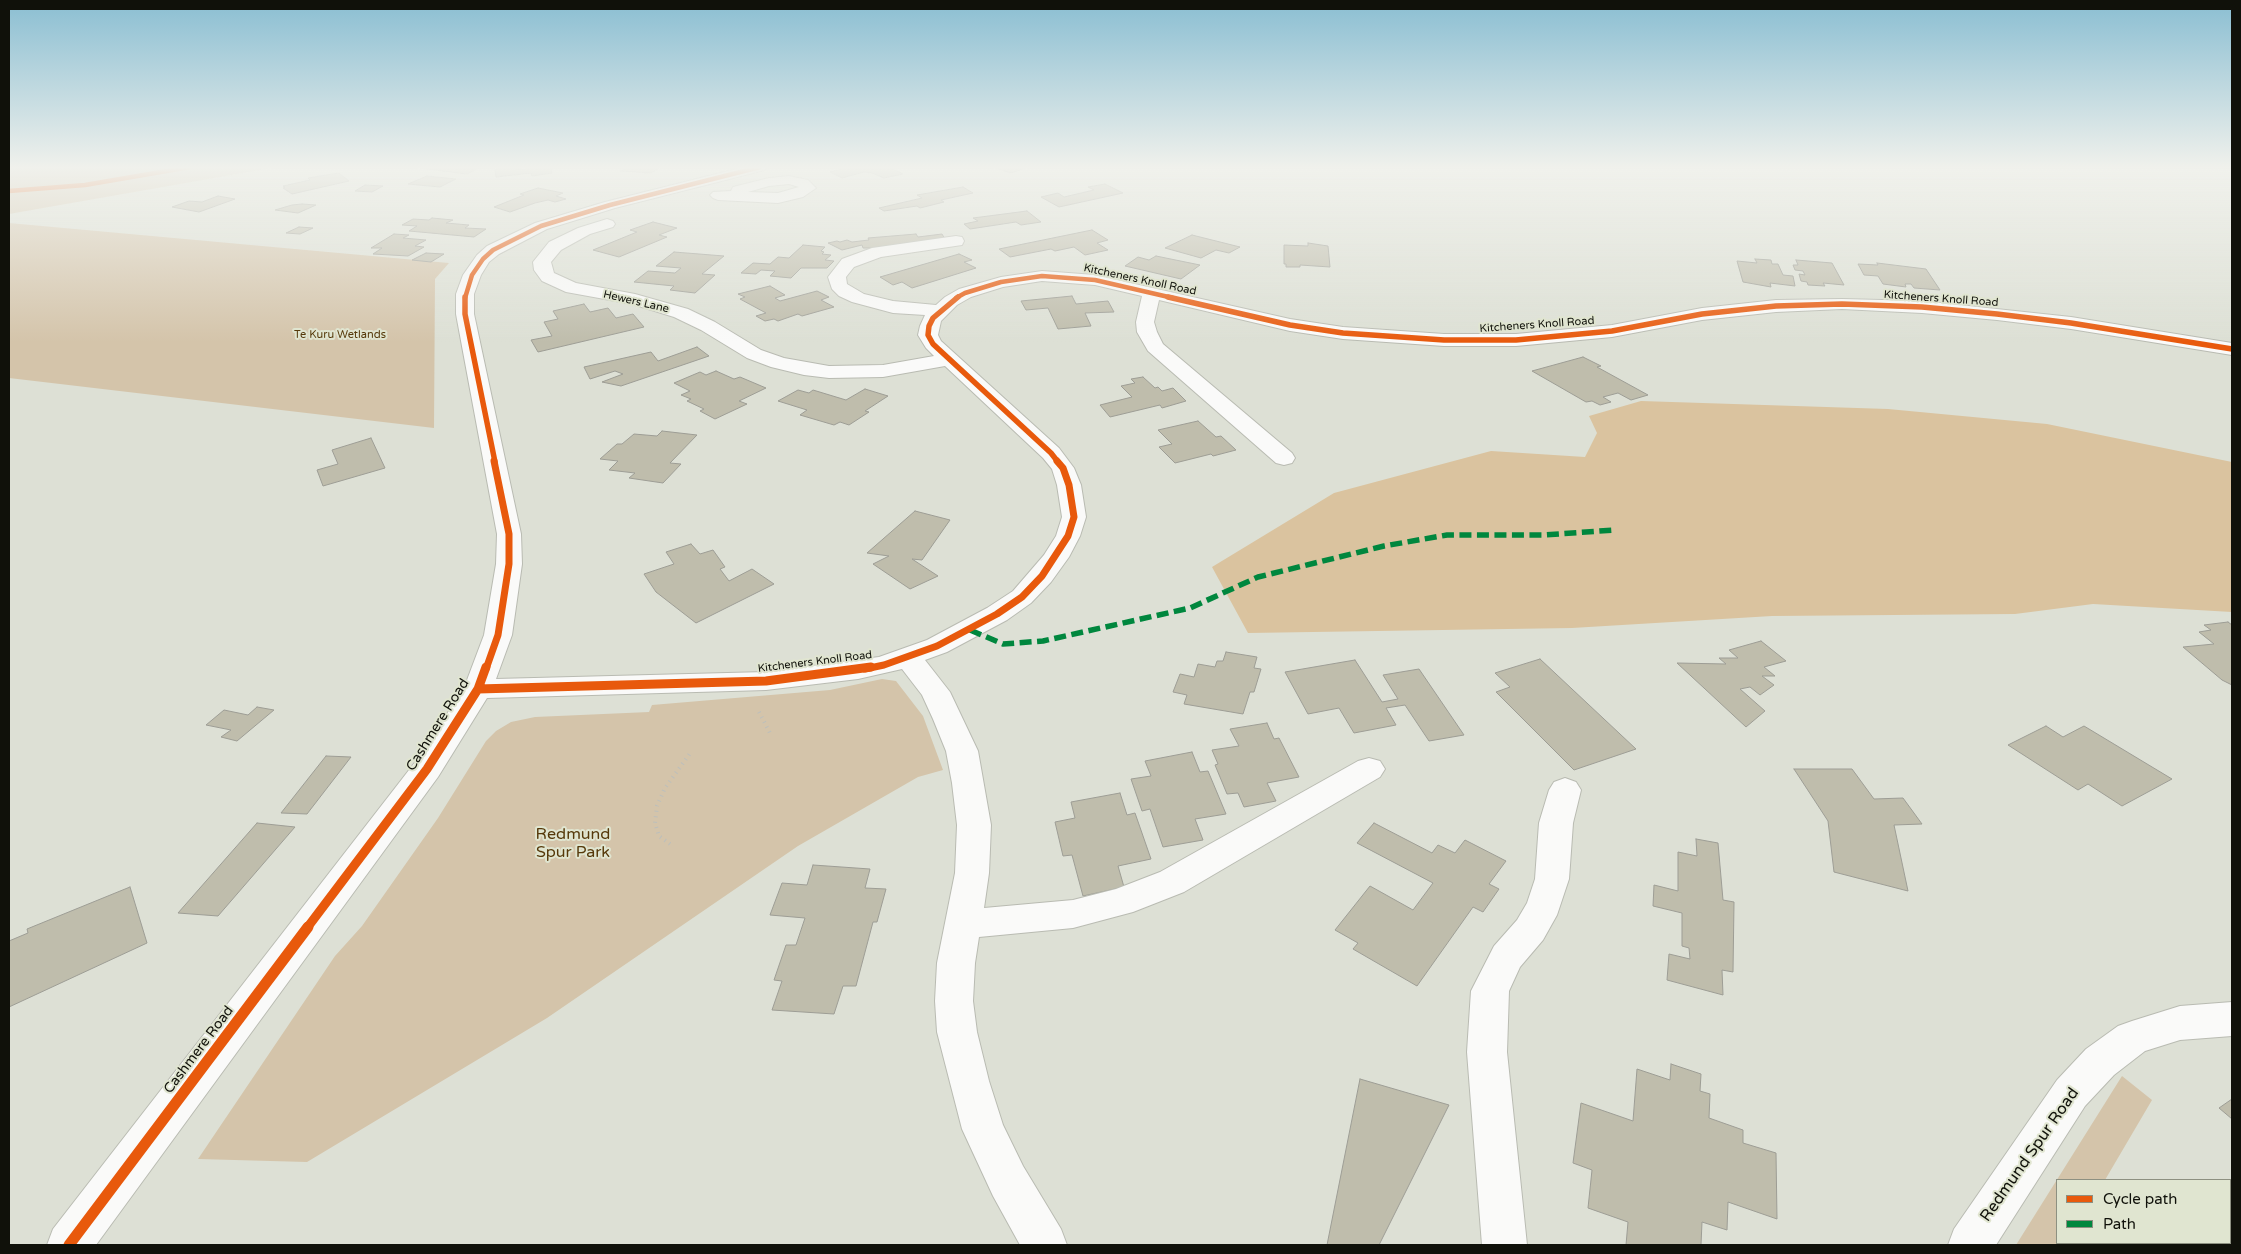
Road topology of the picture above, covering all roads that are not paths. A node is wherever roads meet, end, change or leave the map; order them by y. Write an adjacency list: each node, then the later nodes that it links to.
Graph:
1 (543, 226): 10 (street, Cashmere Road)
2 (601, 226): 7 (street, Hewers Lane)
3 (956, 241): 5 (street)
4 (1152, 293): 5 (street, Kitcheners Knoll Road); 6 (street, Kitcheners Knoll Road); 8 (street)
5 (938, 311): 7 (street, Kitcheners Knoll Road)
6 (2232, 349)
7 (950, 359): 9 (street, Kitcheners Knoll Road)
8 (1284, 458)
9 (908, 657): 10 (street, Kitcheners Knoll Road); 13 (street)
10 (478, 689): 15 (street, Cashmere Road)
11 (1370, 769): 13 (street)
12 (1565, 790): 17 (street)
13 (962, 922): 16 (street)
14 (2232, 1019): 18 (street, Redmund Spur Road)
15 (69, 1245)
16 (1045, 1245)
17 (1504, 1245)
18 (1970, 1245)

